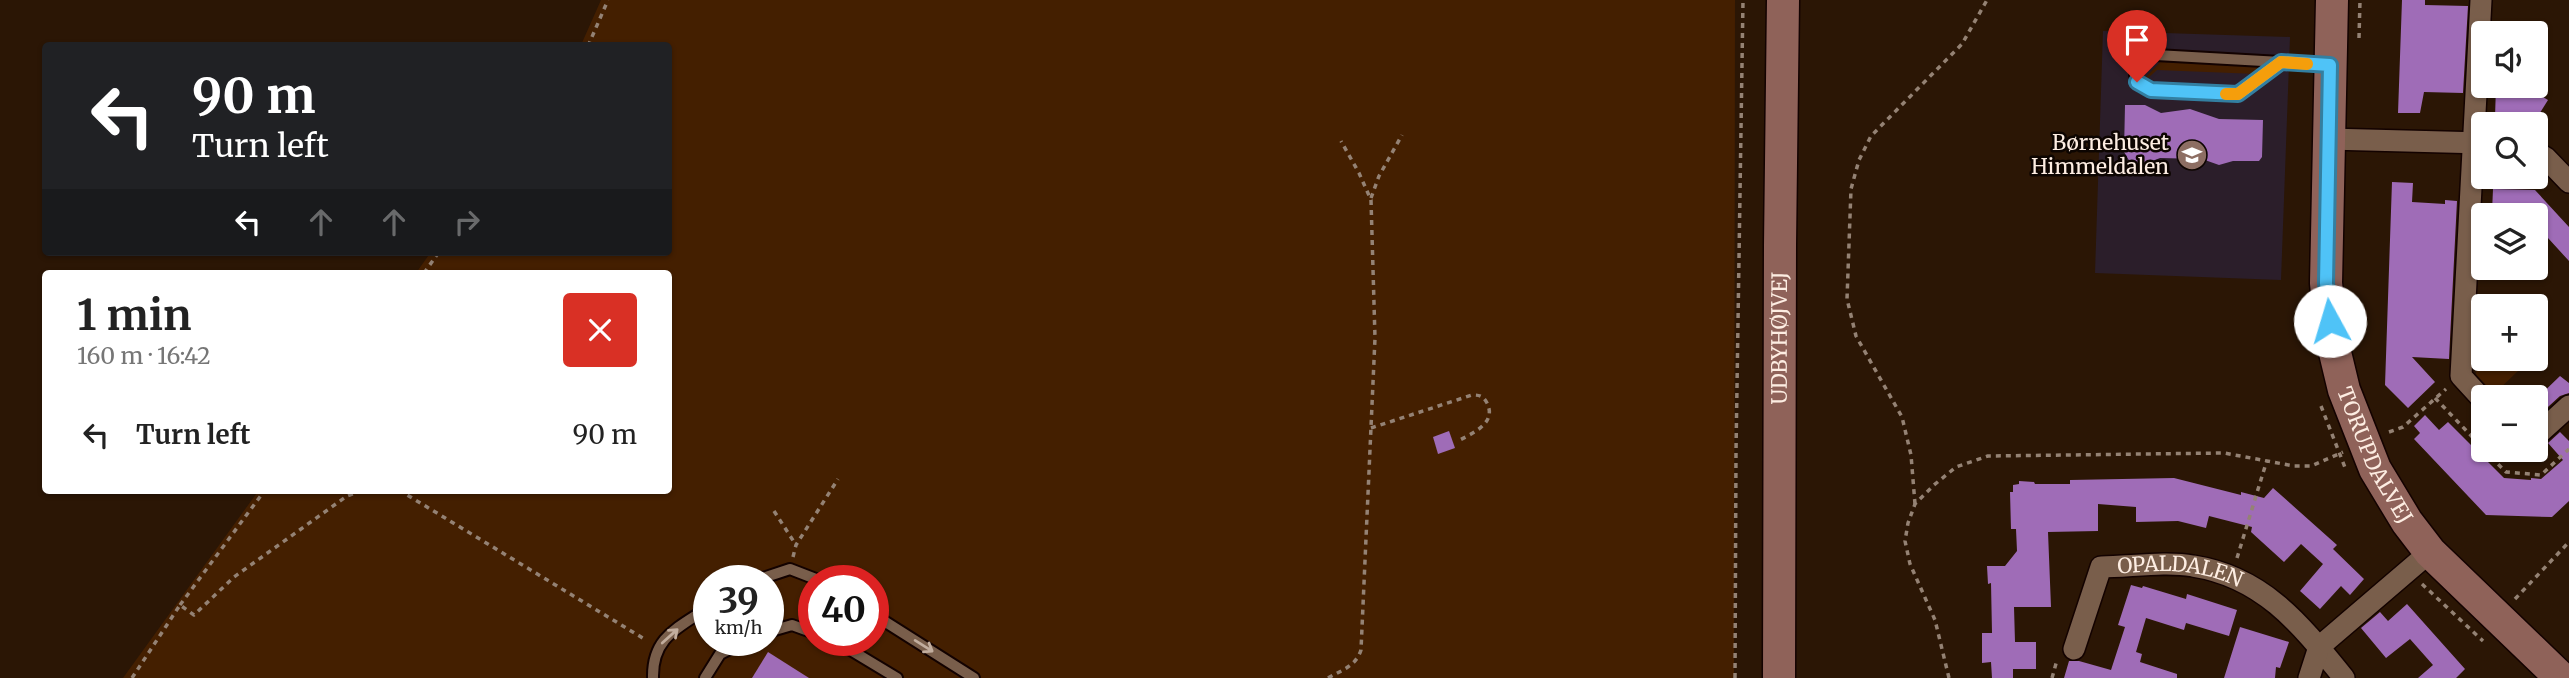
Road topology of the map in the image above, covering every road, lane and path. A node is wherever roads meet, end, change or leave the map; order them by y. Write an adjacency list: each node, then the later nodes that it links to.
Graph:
1 (608, 0): 8 (path)
2 (1743, 0): 61 (path)
3 (1783, 0): 62 (street, UDBYHØJVEJ)
4 (1987, 0): 37 (path)
5 (2332, 0): 11 (street, TORUPDALVEJ)
6 (2360, 0): 9 (path)
7 (2480, 0): 12 (street)
8 (590, 42)
9 (2359, 42)
10 (2281, 62): 10 (lane); 11 (lane)
11 (2330, 65): 14 (street, TORUPDALVEJ)
12 (2478, 112)
13 (1402, 135): 20 (path)
14 (2328, 139): 16 (street); 27 (street, TORUPDALVEJ)
15 (1341, 141): 20 (path)
16 (2471, 142)
17 (2548, 160): 18 (street)
18 (2569, 182)
19 (2475, 189): 21 (street)
20 (1371, 200): 26 (path)
21 (2461, 376): 22 (street); 23 (path)
22 (2471, 387)
23 (2435, 398): 27 (path); 28 (path)
24 (2569, 407): 25 (street)
25 (2548, 425)
26 (1371, 428): 29 (path); 60 (path)
27 (2377, 433): 31 (path); 41 (street, TORUPDALVEJ)
28 (2471, 435)
29 (1458, 441)
30 (2569, 449): 32 (path)
31 (2267, 460): 37 (path); 45 (path)
32 (2496, 462)
33 (838, 479): 40 (path)
34 (262, 494): 47 (path)
35 (352, 494): 47 (path)
36 (407, 494): 50 (path)
37 (1915, 504): 63 (path)
38 (774, 511): 40 (path)
39 (2569, 542): 46 (path)
40 (796, 545): 42 (path)
41 (2430, 552): 51 (street); 66 (street, TORUPDALVEJ)
42 (790, 569): 43 (lane); 44 (lane)
43 (784, 571)
44 (798, 572)
45 (2232, 575): 51 (street, OPALDALEN); 52 (street, OPALDALEN)
46 (2506, 593)
47 (180, 605): 55 (path)
48 (693, 618): 50 (lane, one-way to 48)
49 (889, 624): 59 (lane, one-way to 59)
50 (657, 647): 56 (lane)
51 (2319, 647): 64 (street); 65 (street, OPALDALEN)
52 (2074, 649)
53 (719, 656): 57 (lane)
54 (861, 656): 58 (lane)
55 (132, 678)
56 (653, 678)
57 (705, 678)
58 (897, 678)
59 (974, 678)
60 (1328, 678)
61 (1735, 678)
62 (1779, 678)
63 (1949, 678)
64 (2309, 678)
65 (2344, 678)
66 (2561, 678)

